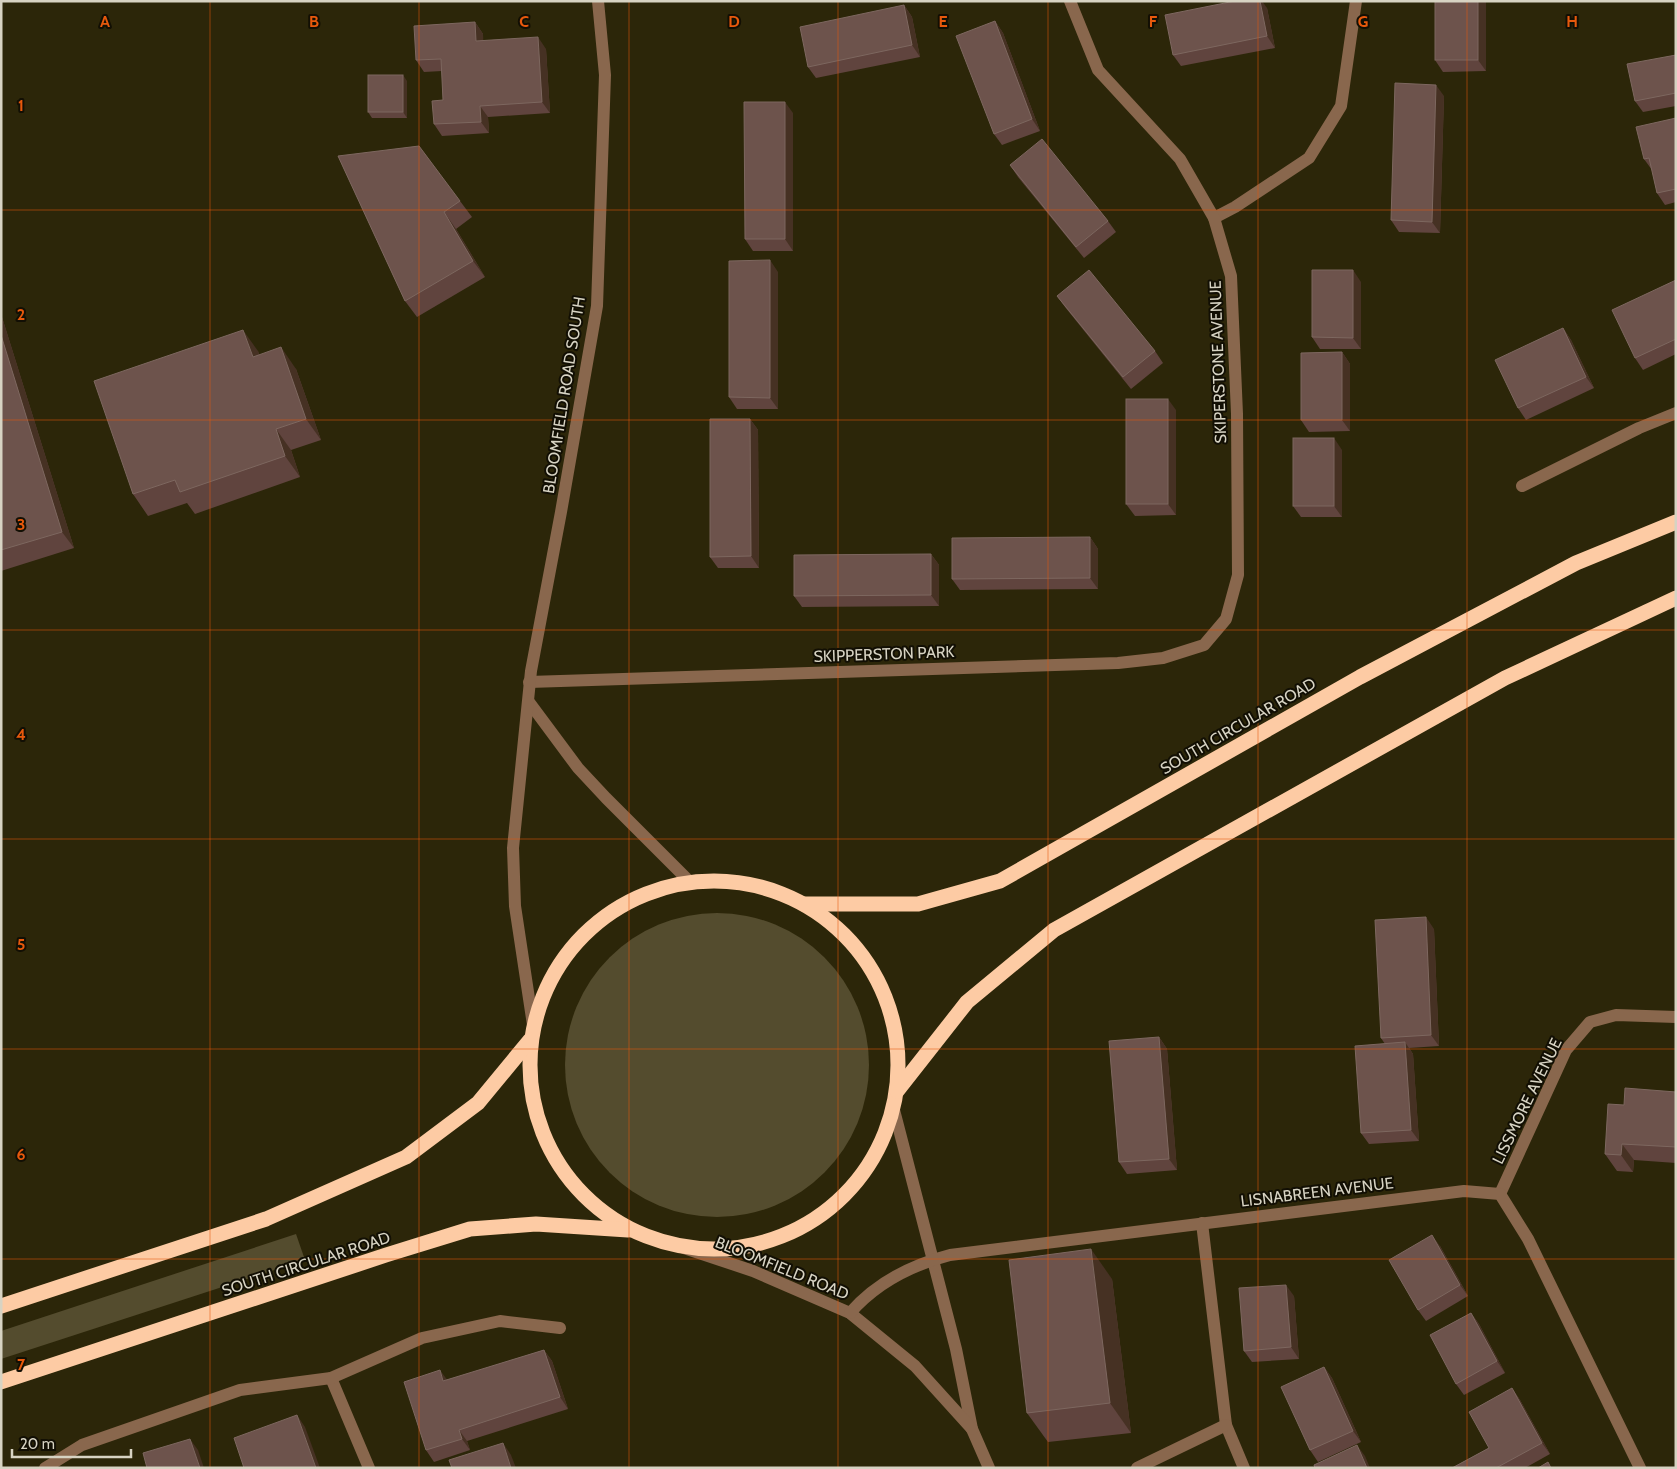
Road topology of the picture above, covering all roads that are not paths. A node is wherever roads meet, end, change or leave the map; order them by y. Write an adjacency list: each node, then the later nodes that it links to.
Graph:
1 (598, 1): 10 (street, BLOOMFIELD ROAD SOUTH)
2 (1070, 1): 4 (street, SKIPERSTONE AVENUE)
3 (1356, 1): 4 (street)
4 (1214, 218): 9 (street, SKIPERSTONE AVENUE)
5 (1676, 413): 6 (street)
6 (1522, 486)
7 (1676, 522): 13 (highway, SOUTH CIRCULAR ROAD)
8 (1676, 598): 16 (highway)
9 (1226, 619): 10 (street, SKIPPERSTON PARK)
10 (529, 682): 11 (street, BLOOMFIELD ROAD SOUTH)
11 (529, 702): 12 (street); 15 (street, BLOOMFIELD ROAD SOUTH)
12 (690, 882): 13 (highway); 15 (highway)
13 (804, 904): 16 (highway)
14 (1676, 1017): 18 (street, LISSMORE AVENUE)
15 (531, 1032): 20 (highway); 23 (highway)
16 (897, 1091): 17 (highway)
17 (894, 1110): 21 (highway); 22 (street, BLOOMFIELD ROAD)
18 (1500, 1194): 19 (street, LISNABREEN AVENUE); 35 (street)
19 (1202, 1223): 22 (street, LISNABREEN AVENUE); 28 (street)
20 (629, 1230): 21 (highway); 27 (highway, SOUTH CIRCULAR ROAD)
21 (684, 1248): 24 (street, BLOOMFIELD ROAD)
22 (932, 1260): 24 (street, LISNABREEN AVENUE); 29 (street, BLOOMFIELD ROAD)
23 (1, 1306)
24 (850, 1313): 29 (street, BLOOMFIELD ROAD)
25 (560, 1328): 26 (street)
26 (331, 1378): 30 (street); 31 (street)
27 (1, 1382)
28 (1226, 1425): 33 (street); 34 (street)
29 (972, 1429): 32 (street, BLOOMFIELD ROAD)
30 (45, 1468)
31 (369, 1468)
32 (989, 1468)
33 (1137, 1468)
34 (1244, 1468)
35 (1640, 1468)

